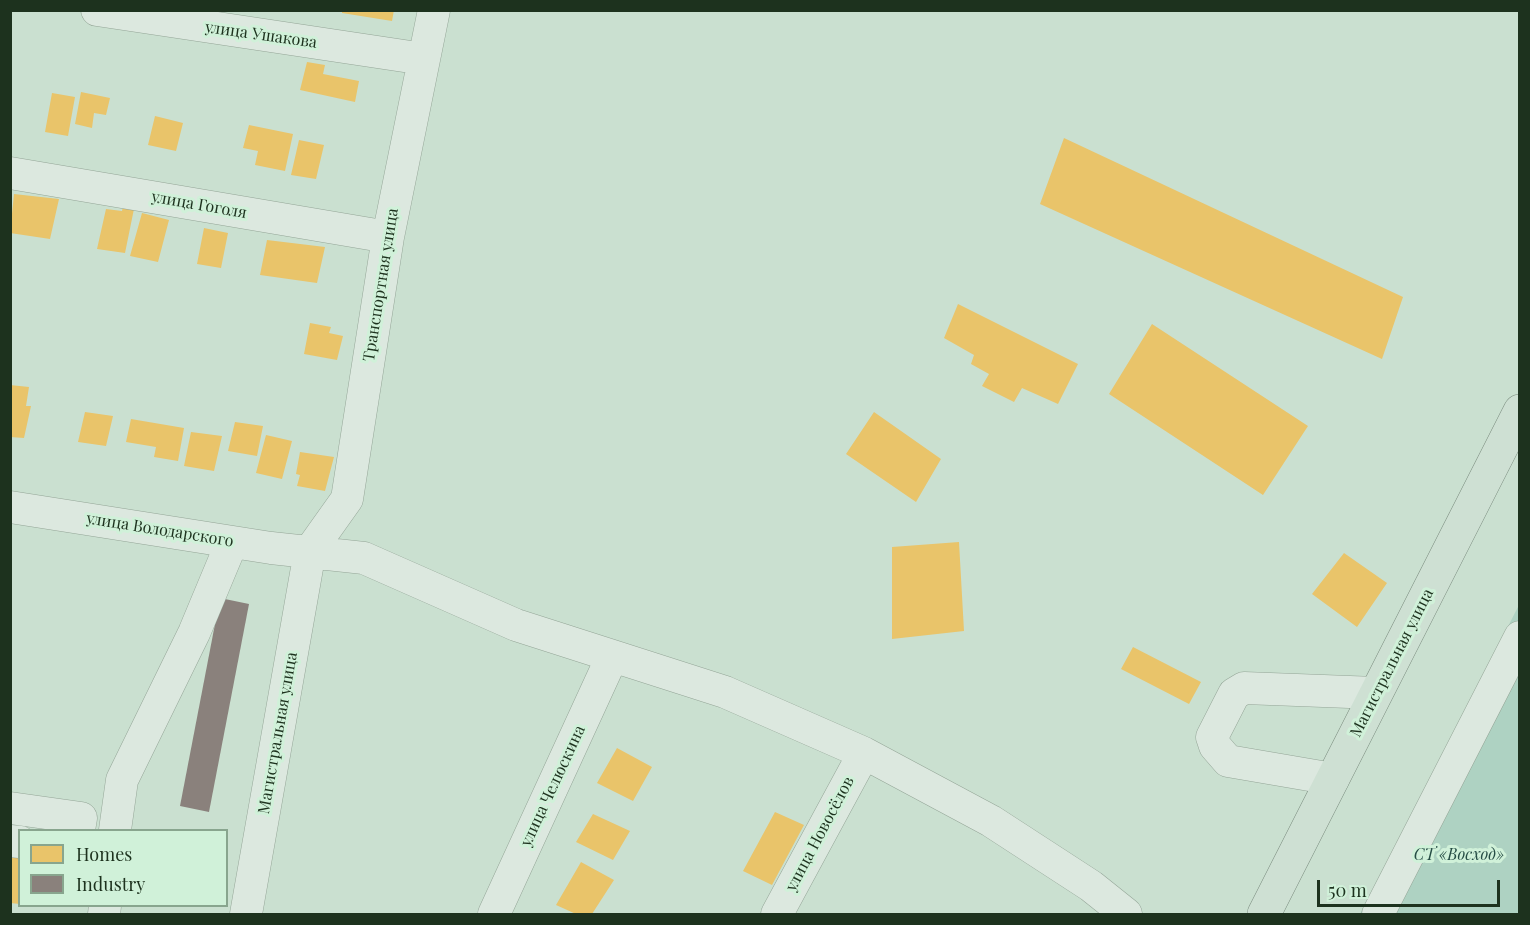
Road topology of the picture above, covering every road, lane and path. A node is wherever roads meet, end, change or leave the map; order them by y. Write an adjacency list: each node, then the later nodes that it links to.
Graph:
1 (97, 10): 3 (street, улица Ушакова)
2 (434, 10): 3 (street, Транспортная улица)
3 (424, 59): 5 (street, Транспортная улица)
4 (10, 173): 5 (street, улица Гоголя)
5 (388, 237): 9 (street, Транспортная улица)
6 (1520, 411): 12 (main road, Магистральная улица)
7 (10, 507): 8 (street, улица Володарского)
8 (232, 542): 9 (street, улица Володарского); 17 (street)
9 (310, 551): 11 (street, улица Володарского); 18 (street, Магистральная улица)
10 (1520, 637): 23 (street)
11 (612, 657): 13 (street, улица Володарского); 19 (street, улица Челюскина)
12 (1376, 693): 14 (main road, Магистральная улица); 14 (street)
13 (864, 753): 20 (street, улица Новосёлов); 21 (street, улица Володарского)
14 (1333, 779): 22 (main road, Магистральная улица)
15 (10, 808): 16 (street)
16 (79, 829)
17 (115, 829)
18 (246, 915)
19 (494, 915)
20 (777, 915)
21 (1126, 915)
22 (1264, 915)
23 (1378, 915)

